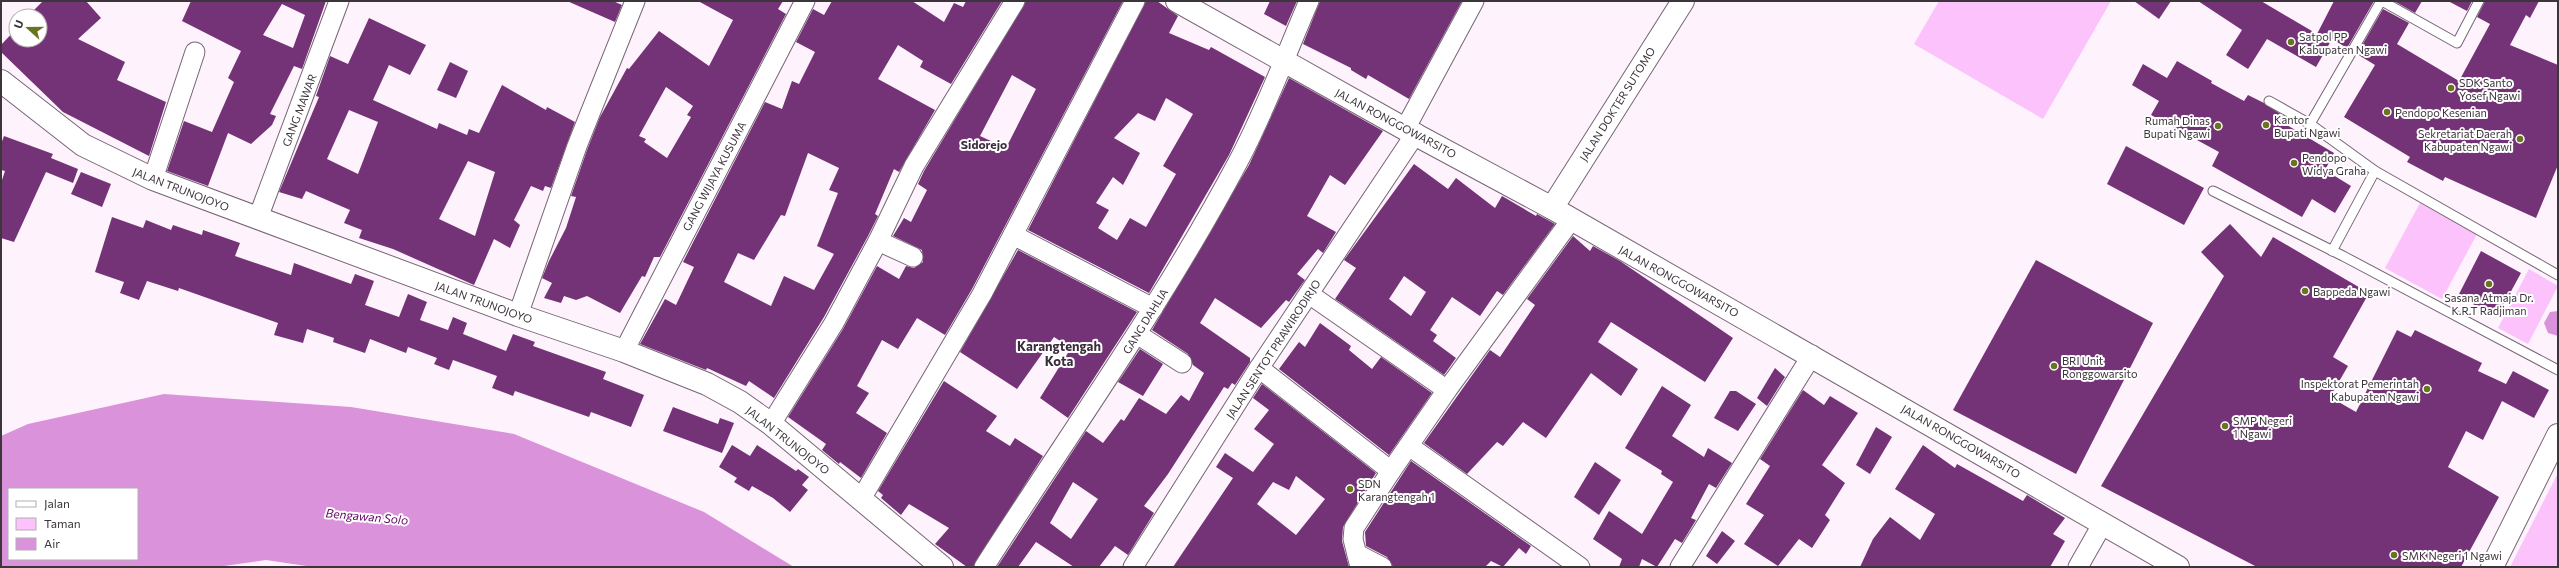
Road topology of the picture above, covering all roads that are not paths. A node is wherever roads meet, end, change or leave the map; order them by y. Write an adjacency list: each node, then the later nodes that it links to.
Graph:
1 (339, 1): 22 (street, GANG MAWAR)
2 (635, 1): 31 (street)
3 (805, 1): 33 (street, GANG WIJAYA KUSUMA)
4 (1015, 1): 25 (street)
5 (1135, 1): 24 (street)
6 (1177, 1): 13 (street, JALAN RONGGOWARSITO)
7 (1309, 1): 13 (street, GANG DAHLIA)
8 (1474, 1): 17 (street, JALAN SENTOT PRAWIRODIRJO)
9 (1683, 1): 21 (street, JALAN DOKTER SUTOMO)
10 (2382, 1): 11 (lane); 16 (lane)
11 (2479, 1)
12 (196, 52): 19 (street)
13 (1282, 61): 17 (street, JALAN RONGGOWARSITO); 30 (street, GANG DAHLIA)
14 (2, 84): 19 (street, JALAN TRUNOJOYO)
15 (2269, 101): 16 (lane)
16 (2310, 124): 18 (lane)
17 (1410, 131): 21 (street, JALAN RONGGOWARSITO); 29 (street, JALAN SENTOT PRAWIRODIRJO)
18 (2375, 171): 26 (lane); 28 (lane)
19 (153, 179): 22 (street, JALAN TRUNOJOYO)
20 (2213, 191): 26 (lane)
21 (1552, 208): 23 (street, JALAN RONGGOWARSITO)
22 (258, 218): 31 (street, JALAN TRUNOJOYO)
23 (1571, 220): 34 (street, JALAN RONGGOWARSITO); 38 (street)
24 (1013, 235): 30 (street); 43 (street)
25 (878, 241): 27 (street); 39 (street)
26 (2332, 251): 37 (lane)
27 (913, 257)
28 (2558, 275)
29 (1309, 294): 36 (street, JALAN SENTOT PRAWIRODIRJO); 38 (street)
30 (1153, 308): 32 (street, GANG DAHLIA)
31 (518, 315): 33 (street, JALAN TRUNOJOYO)
32 (1137, 334): 35 (street); 47 (street, GANG DAHLIA)
33 (624, 351): 39 (street, JALAN TRUNOJOYO)
34 (1812, 355): 44 (street, JALAN RONGGOWARSITO); 51 (street)
35 (1182, 363)
36 (1260, 368): 42 (street); 48 (street, JALAN SENTOT PRAWIRODIRJO)
37 (2558, 370)
38 (1447, 390): 41 (street)
39 (771, 424): 43 (street, JALAN TRUNOJOYO)
40 (2558, 434): 54 (street)
41 (1408, 446): 42 (street); 50 (street)
42 (1391, 471): 45 (street)
43 (861, 499): 46 (street, JALAN TRUNOJOYO)
44 (2103, 523): 52 (street); 53 (street, JALAN RONGGOWARSITO)
45 (1359, 561): 49 (street)
46 (942, 567)
47 (984, 567)
48 (1133, 567)
49 (1382, 567)
50 (1580, 567)
51 (1680, 567)
52 (2078, 567)
53 (2178, 567)
54 (2492, 567)

